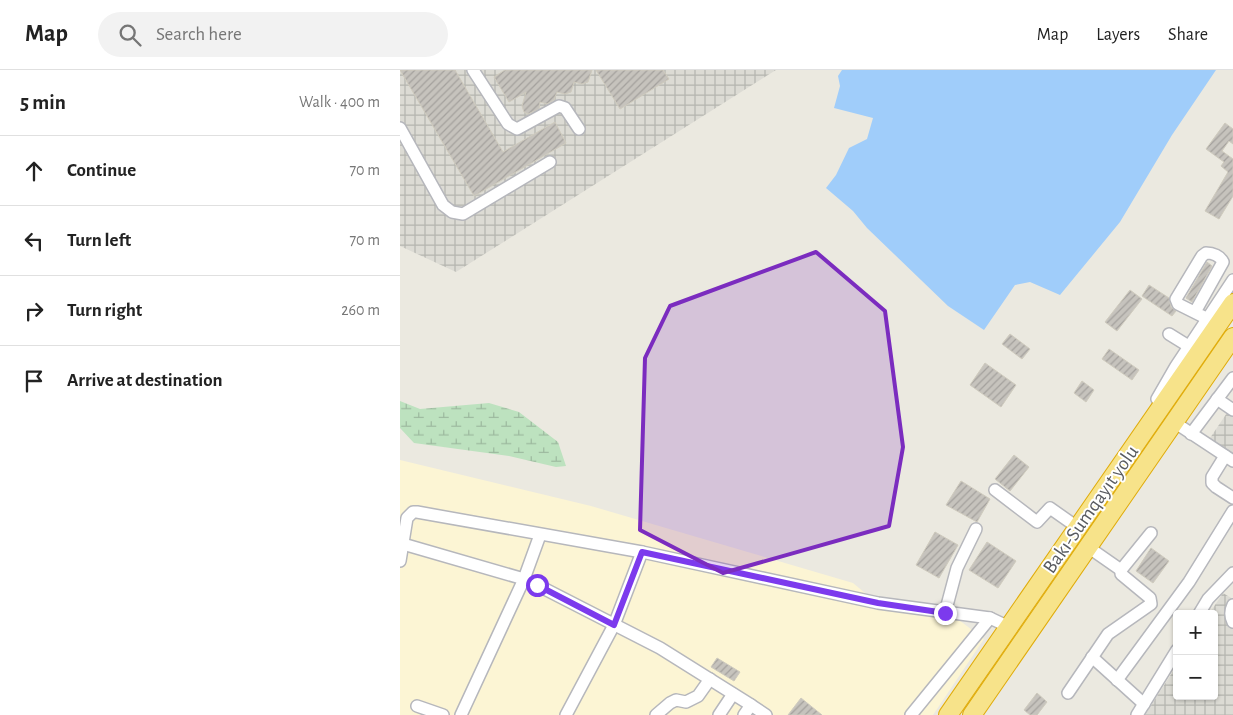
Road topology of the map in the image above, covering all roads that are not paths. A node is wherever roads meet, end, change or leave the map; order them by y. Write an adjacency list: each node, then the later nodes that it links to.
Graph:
1 (473, 70): 3 (lane)
2 (400, 128): 4 (lane)
3 (579, 129)
4 (550, 162)
5 (1233, 280): 8 (lane)
6 (1233, 303): 15 (highway, Bakı-Sumqayıt yolu)
7 (1195, 312): 7 (lane); 8 (lane)
8 (1208, 319): 11 (lane)
9 (1169, 334): 11 (lane)
10 (1233, 337): 16 (highway, Bakı-Sumqayıt yolu)
11 (1190, 347): 15 (lane)
12 (1233, 378): 13 (lane)
13 (1217, 399): 14 (lane); 17 (lane)
14 (1233, 410)
15 (1151, 421): 22 (highway, Bakı-Sumqayıt yolu)
16 (1174, 422): 17 (lane); 27 (highway, Bakı-Sumqayıt yolu)
17 (1192, 434): 18 (lane)
18 (1229, 458): 20 (lane)
19 (995, 490): 22 (lane)
20 (1233, 498)
21 (1233, 511): 43 (lane)
22 (1077, 527): 39 (highway, Bakı-Sumqayıt yolu)
23 (976, 529): 35 (lane)
24 (1151, 533): 30 (lane)
25 (540, 535): 26 (lane); 28 (lane); 32 (lane)
26 (403, 544): 29 (lane); 32 (lane)
27 (1088, 547): 30 (lane); 58 (highway, Bakı-Sumqayıt yolu)
28 (642, 552): 35 (lane); 38 (lane)
29 (400, 561)
30 (1122, 570): 41 (lane)
31 (1233, 573): 34 (lane)
32 (524, 579): 38 (lane); 50 (lane)
33 (1233, 605): 37 (lane)
34 (1201, 610)
35 (945, 613): 36 (lane)
36 (990, 618): 39 (lane); 56 (lane)
37 (1233, 622)
38 (614, 625): 42 (lane); 51 (lane)
39 (1009, 626): 57 (highway, Bakı-Sumqayıt yolu)
40 (1174, 655): 46 (lane)
41 (1092, 657): 43 (lane); 44 (lane)
42 (710, 679): 45 (lane); 52 (lane)
43 (1117, 680): 46 (lane)
44 (1068, 693)
45 (733, 694): 47 (lane); 53 (lane)
46 (1144, 704): 59 (lane)
47 (751, 705): 54 (lane); 55 (lane)
48 (417, 706): 49 (lane)
49 (443, 715)
50 (461, 715)
51 (566, 715)
52 (656, 715)
53 (719, 715)
54 (744, 715)
55 (766, 715)
56 (911, 715)
57 (948, 715)
58 (972, 715)
59 (1137, 715)

